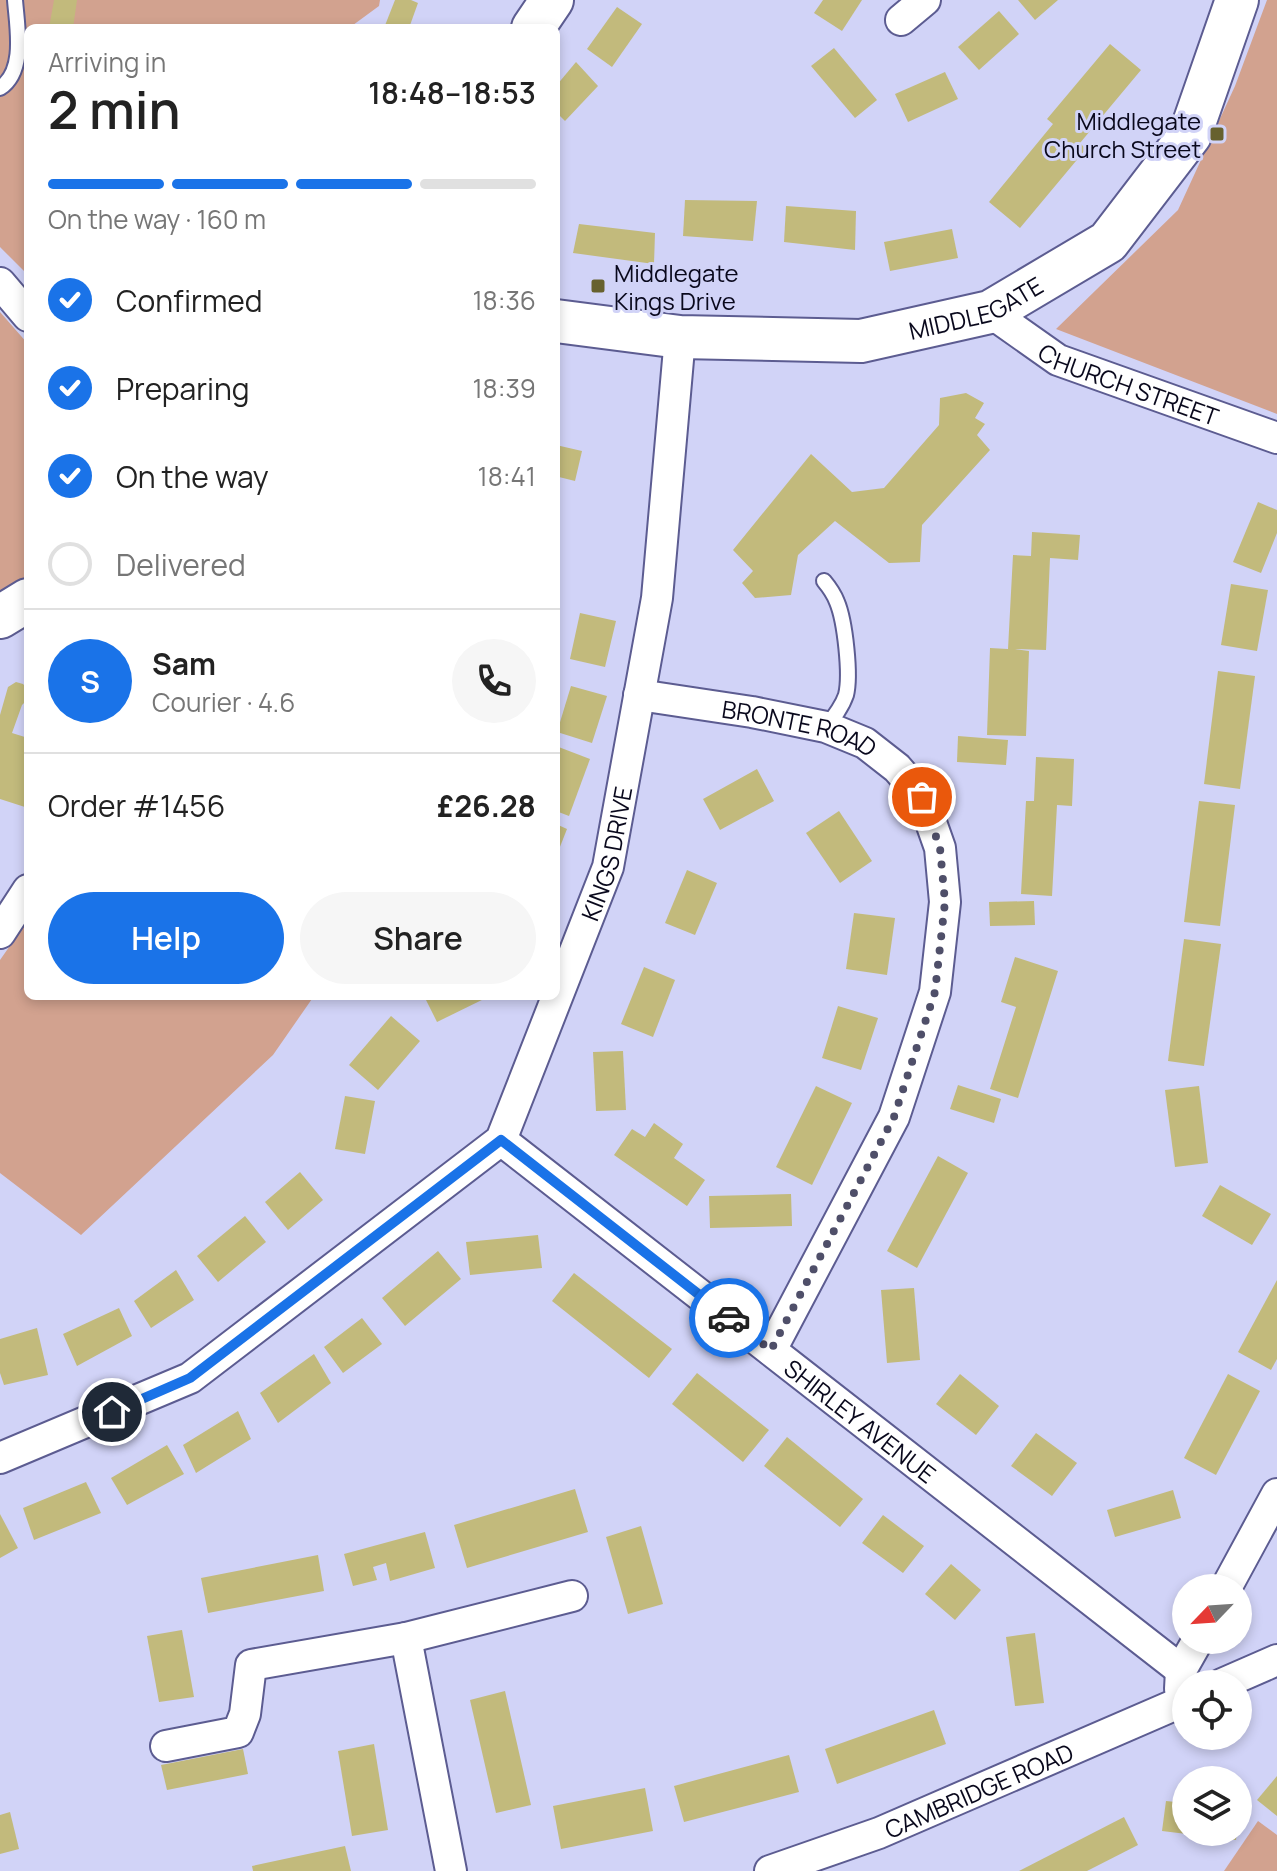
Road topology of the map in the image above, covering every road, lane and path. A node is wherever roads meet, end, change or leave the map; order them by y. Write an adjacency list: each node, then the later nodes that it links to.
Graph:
1 (15, 0): 7 (lane)
2 (552, 0): 6 (street)
3 (925, 0): 5 (street)
4 (1237, 0): 10 (street, MIDDLEGATE)
5 (901, 20)
6 (536, 24)
7 (0, 88)
8 (0, 283): 9 (street)
9 (24, 311)
10 (990, 312): 12 (street, MIDDLEGATE); 13 (street, CHURCH STREET)
11 (560, 322): 12 (street, MIDDLEGATE)
12 (680, 337): 17 (street, KINGS DRIVE)
13 (1277, 438)
14 (824, 581): 18 (lane)
15 (24, 602): 16 (street)
16 (0, 617)
17 (639, 695): 18 (street, BRONTE ROAD); 21 (street, KINGS DRIVE)
18 (826, 727): 24 (street, BRONTE ROAD)
19 (24, 896): 20 (street)
20 (0, 933)
21 (560, 989)
22 (556, 1000): 23 (street, KINGS DRIVE)
23 (501, 1140): 24 (street, SHIRLEY AVENUE); 25 (street)
24 (771, 1350): 32 (street, SHIRLEY AVENUE)
25 (0, 1458)
26 (1277, 1494): 27 (street)
27 (1234, 1574)
28 (572, 1596): 29 (street)
29 (406, 1638): 35 (street); 36 (street)
30 (1190, 1654): 32 (street)
31 (1277, 1660): 33 (street)
32 (1181, 1670)
33 (1252, 1671)
34 (1172, 1707): 37 (street, CAMBRIDGE ROAD)
35 (166, 1746)
36 (451, 1871)
37 (770, 1871)

